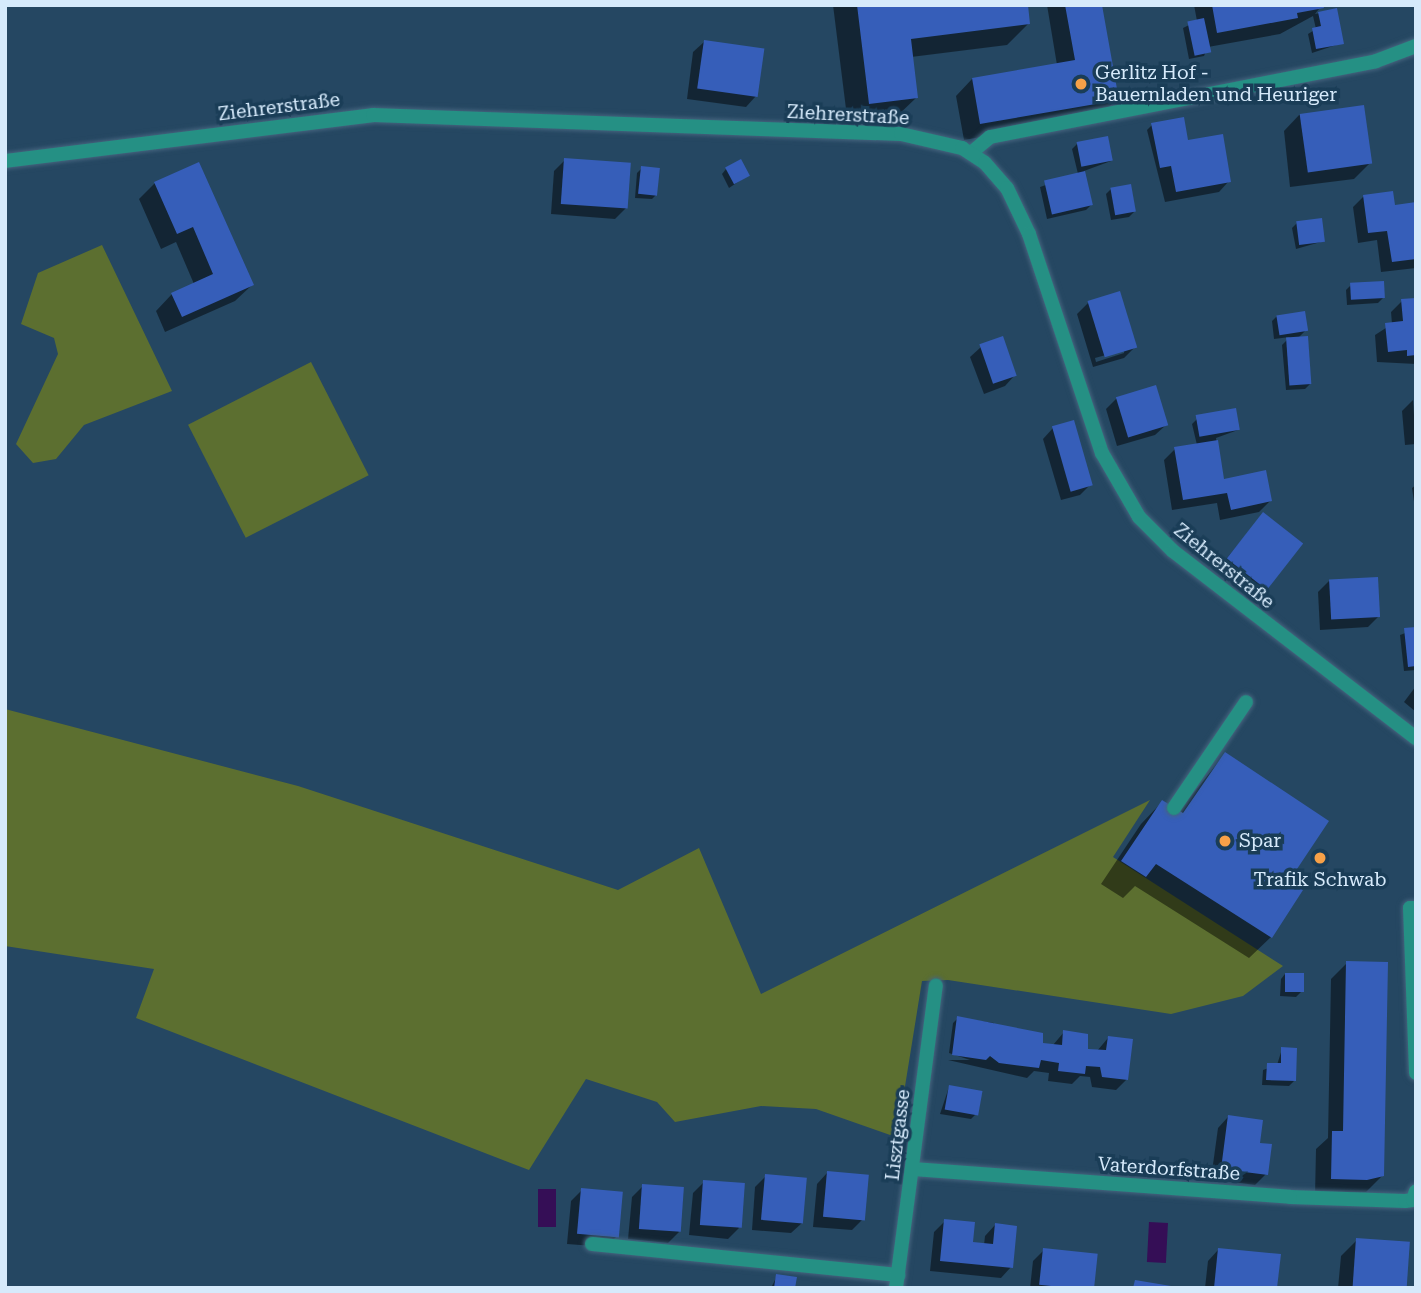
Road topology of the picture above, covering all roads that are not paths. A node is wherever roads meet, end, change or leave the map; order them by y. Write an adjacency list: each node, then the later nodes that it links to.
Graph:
1 (1416, 46): 2 (street)
2 (971, 153): 3 (street, Ziehrerstraße); 5 (street, Ziehrerstraße)
3 (5, 161)
4 (1245, 702): 6 (street)
5 (1416, 738)
6 (1174, 808)
7 (1416, 908): 9 (street)
8 (936, 986): 10 (street, Lisztgasse)
9 (1416, 1073)
10 (913, 1169): 11 (street, Vaterdorfstraße); 13 (street, Lisztgasse)
11 (1416, 1191)
12 (592, 1244): 13 (street)
13 (897, 1281)

